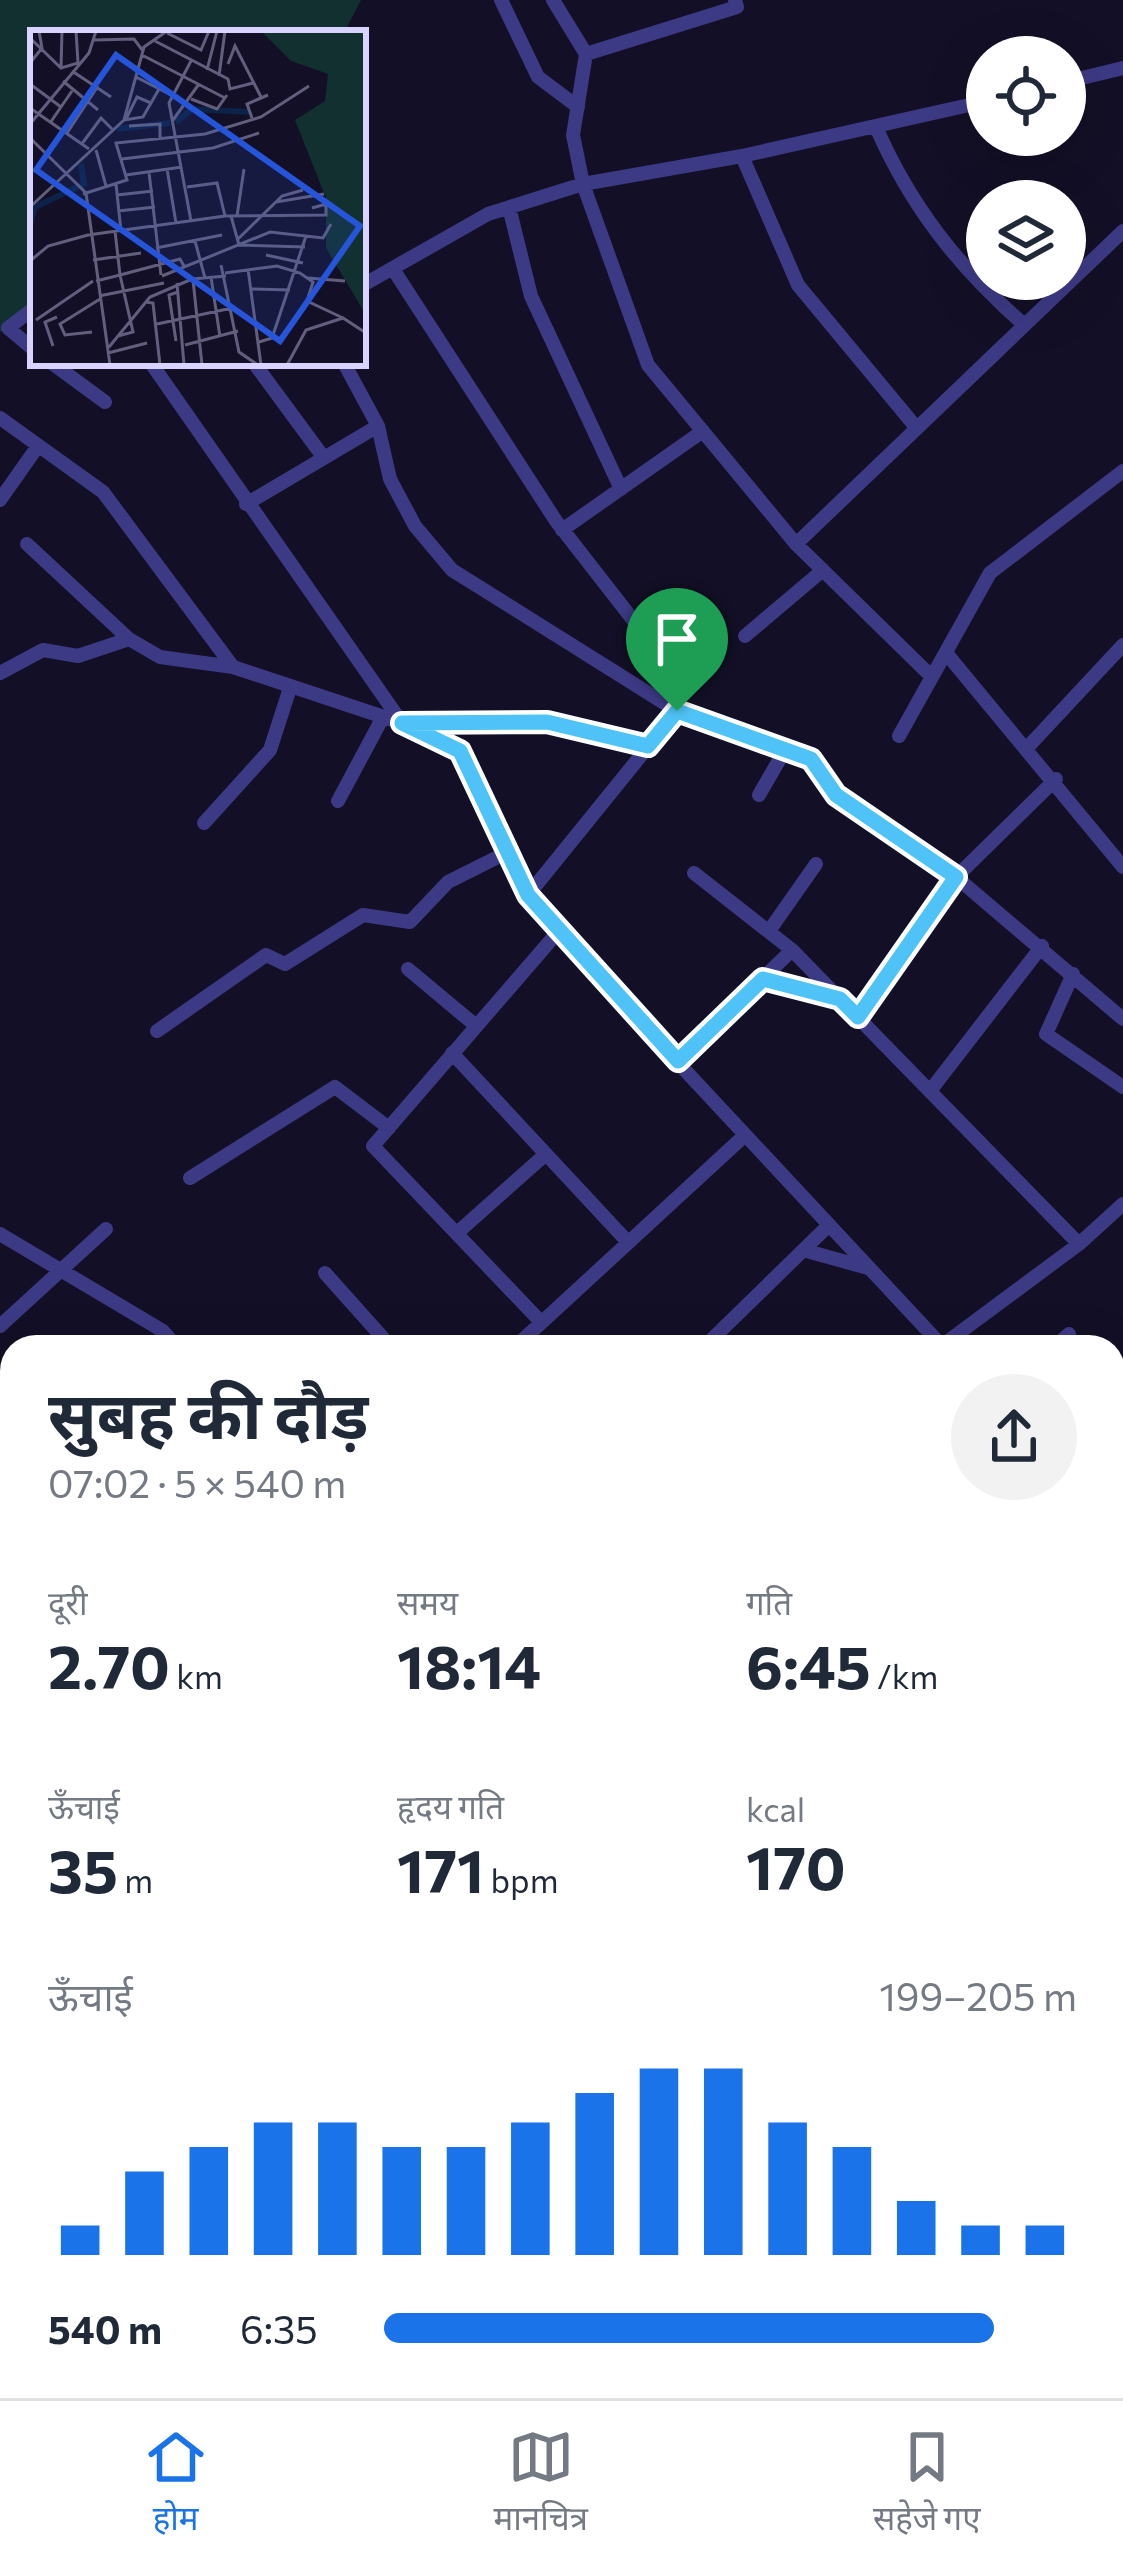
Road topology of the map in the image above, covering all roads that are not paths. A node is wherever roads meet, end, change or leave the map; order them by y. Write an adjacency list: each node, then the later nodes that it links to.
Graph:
1 (501, 0): 8 (street)
2 (553, 0): 4 (street)
3 (735, 0): 4 (street)
4 (586, 54): 8 (street)
5 (1123, 68): 6 (street)
6 (1086, 77)
7 (966, 105): 9 (street)
8 (578, 107): 11 (street)
9 (876, 128): 10 (street); 17 (street)
10 (742, 156): 11 (street); 26 (street)
11 (583, 184): 12 (street); 27 (street)
12 (509, 207): 14 (street); 31 (street)
13 (1121, 237): 17 (street)
14 (393, 269): 15 (street); 34 (street)
15 (366, 283)
16 (30, 311): 18 (street)
17 (1022, 323): 26 (street)
18 (30, 346)
19 (56, 366): 23 (street)
20 (153, 366): 33 (street)
21 (256, 366): 29 (street)
22 (346, 366): 25 (street)
23 (105, 402)
24 (0, 418): 28 (street)
25 (378, 426): 29 (street); 46 (street)
26 (915, 426): 36 (street)
27 (703, 431): 31 (street); 36 (street)
28 (38, 446): 32 (street); 42 (street)
29 (324, 458): 33 (street)
30 (1123, 471): 41 (street)
31 (621, 489): 34 (street)
32 (0, 500)
33 (246, 504): 48 (street)
34 (562, 530): 46 (street)
35 (27, 544): 39 (street)
36 (796, 544): 37 (street)
37 (823, 570): 38 (street); 44 (street)
38 (745, 636)
39 (129, 639): 42 (street); 43 (street)
40 (1123, 645): 51 (street)
41 (946, 653): 44 (street); 51 (street)
42 (233, 667): 45 (street)
43 (0, 673)
44 (931, 676): 49 (street)
45 (290, 688): 47 (street); 56 (street)
46 (677, 711): 50 (street); 52 (street)
47 (383, 717): 48 (street); 55 (street)
48 (402, 723): 50 (street); 57 (street)
49 (899, 736)
50 (652, 742): 62 (street)
51 (1026, 749): 53 (street)
52 (785, 750): 54 (street); 61 (street)
53 (1046, 789): 59 (street); 61 (street)
54 (759, 795)
55 (338, 801)
56 (204, 823)
57 (508, 852): 62 (street); 74 (street)
58 (816, 864): 63 (street)
59 (1122, 864)
60 (694, 873): 63 (street)
61 (956, 877): 65 (street); 71 (street)
62 (528, 895): 64 (street)
63 (769, 931): 66 (street)
64 (556, 933): 73 (street); 76 (street)
65 (1042, 946): 68 (street); 78 (street)
66 (792, 950): 69 (street); 70 (street)
67 (408, 968): 73 (street)
68 (1073, 974): 72 (street); 77 (street)
69 (763, 979): 70 (street); 76 (street)
70 (840, 999): 71 (street)
71 (858, 1017): 78 (street)
72 (1123, 1019)
73 (475, 1025): 75 (street)
74 (157, 1030)
75 (452, 1053): 79 (street); 81 (street)
76 (678, 1061): 80 (street)
77 (1123, 1087)
78 (930, 1091): 89 (street)
79 (389, 1128): 82 (street); 86 (street)
80 (743, 1137): 84 (street); 88 (street)
81 (547, 1154): 86 (street); 88 (street)
82 (190, 1178)
83 (1123, 1204): 89 (street)
84 (829, 1225): 90 (street); 91 (street)
85 (106, 1229): 92 (street)
86 (457, 1233): 94 (street)
87 (0, 1234): 92 (street)
88 (626, 1240): 94 (street)
89 (1079, 1244): 101 (street)
90 (803, 1250): 91 (street); 99 (street)
91 (870, 1269): 100 (street)
92 (62, 1270): 95 (street); 96 (street)
93 (325, 1273): 97 (street)
94 (540, 1321): 98 (street)
95 (0, 1326)
96 (167, 1335)
97 (380, 1335)
98 (527, 1335)
99 (716, 1335)
100 (932, 1335)
101 (957, 1335)

